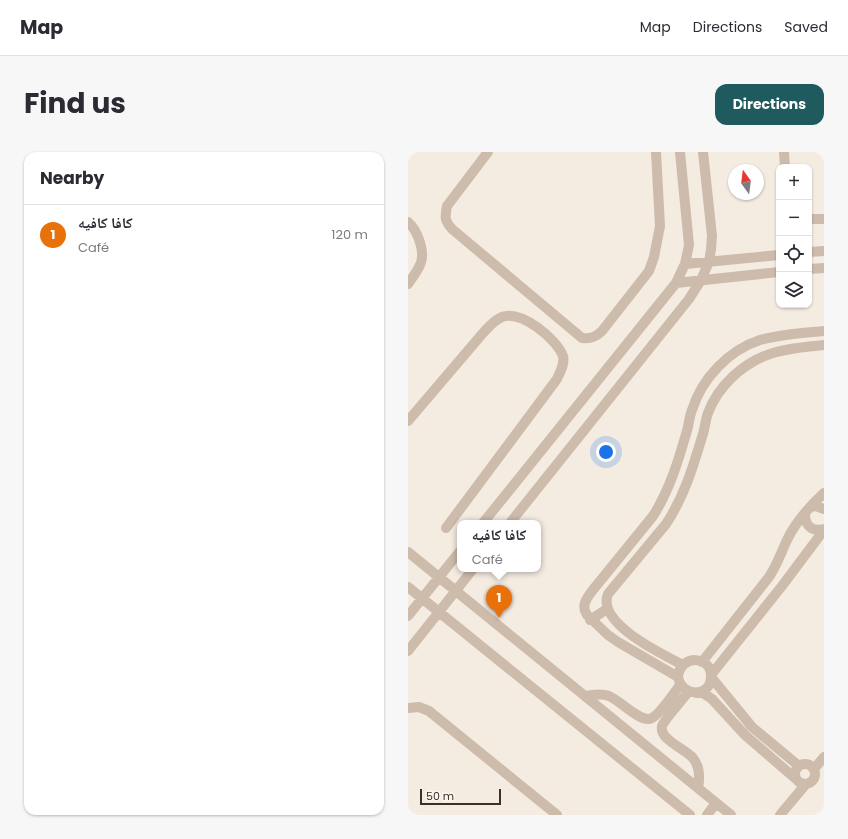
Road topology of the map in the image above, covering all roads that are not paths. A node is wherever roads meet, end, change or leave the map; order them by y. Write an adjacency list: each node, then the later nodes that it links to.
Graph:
1 (488, 152): 2 (street)
2 (656, 152)
3 (680, 152): 14 (street)
4 (703, 152): 13 (street)
5 (784, 152): 6 (street)
6 (785, 164)
7 (824, 218): 8 (street)
8 (812, 219)
9 (408, 222): 20 (street)
10 (824, 251): 11 (street)
11 (812, 252)
12 (776, 255): 13 (street)
13 (708, 262): 14 (street); 18 (street)
14 (685, 264): 19 (street)
15 (824, 268): 16 (street)
16 (812, 269)
17 (776, 272): 18 (street)
18 (702, 280): 19 (street); 34 (street)
19 (676, 282): 33 (street)
20 (408, 284)
21 (824, 331): 22 (street)
22 (780, 336): 24 (street); 26 (street)
23 (824, 345): 24 (street)
24 (783, 350): 27 (street)
25 (408, 421): 35 (street)
26 (687, 432): 27 (street); 28 (street)
27 (703, 436): 29 (street)
28 (669, 486): 29 (street); 37 (street)
29 (684, 492): 38 (street)
30 (824, 493): 32 (street)
31 (824, 509): 32 (street)
32 (808, 510): 36 (street); 43 (street)
33 (485, 520)
34 (512, 520)
35 (446, 528)
36 (824, 529): 47 (street)
37 (636, 536): 38 (street); 42 (street)
38 (649, 544): 45 (street)
39 (408, 552): 44 (street)
40 (457, 555): 44 (street)
41 (471, 572): 49 (street)
42 (604, 576): 45 (street); 48 (street)
43 (769, 577): 47 (street); 54 (street)
44 (439, 578): 49 (street); 51 (street)
45 (617, 583): 50 (street)
46 (408, 586): 51 (street)
47 (782, 586): 57 (street)
48 (592, 591): 50 (street); 56 (street)
49 (456, 592): 53 (street); 63 (street)
50 (608, 594): 52 (street)
51 (422, 598): 53 (street); 55 (street)
52 (607, 609): 56 (street); 60 (street)
53 (439, 612): 58 (street); 75 (street)
54 (741, 613): 57 (street); 59 (street)
55 (408, 616)
56 (590, 620): 62 (street)
57 (753, 623): 61 (street)
58 (408, 651)
59 (702, 662): 60 (street); 61 (street)
60 (682, 665): 62 (street)
61 (711, 676): 62 (street); 65 (street)
62 (686, 687): 63 (street); 66 (street); 72 (street)
63 (585, 696): 72 (street)
64 (408, 708): 74 (street)
65 (752, 727): 66 (street); 68 (street)
66 (745, 735): 70 (street)
67 (824, 757): 69 (street)
68 (799, 766): 69 (street); 70 (street)
69 (814, 769): 71 (street)
70 (796, 778): 71 (street)
71 (806, 784): 78 (street)
72 (698, 788): 73 (street)
73 (716, 803): 76 (street); 77 (street)
74 (557, 815)
75 (690, 815)
76 (707, 815)
77 (731, 815)
78 (780, 815)

